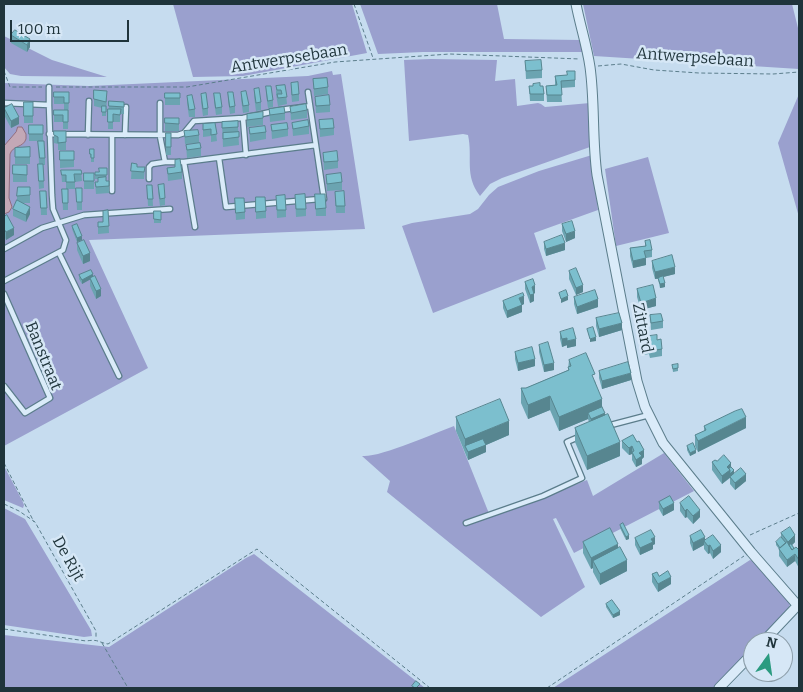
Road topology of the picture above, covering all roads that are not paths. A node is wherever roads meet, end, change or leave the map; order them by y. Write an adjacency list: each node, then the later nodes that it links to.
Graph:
1 (576, 4): 34 (street, Zittard)
2 (49, 87): 7 (lane)
3 (308, 92): 8 (lane)
4 (90, 101): 12 (lane)
5 (4, 103): 7 (lane)
6 (160, 103): 15 (lane)
7 (48, 105): 11 (lane)
8 (310, 106): 10 (lane); 16 (lane)
9 (126, 107): 14 (lane)
10 (243, 118): 15 (lane); 17 (lane)
11 (49, 134): 12 (lane); 26 (lane)
12 (88, 135): 13 (lane)
13 (112, 135): 14 (lane); 22 (lane)
14 (125, 135): 15 (lane)
15 (160, 136): 19 (lane)
16 (316, 145): 17 (lane); 23 (lane)
17 (246, 155): 18 (lane)
18 (220, 158): 20 (lane); 23 (lane)
19 (165, 162): 20 (lane); 21 (lane)
20 (184, 162): 27 (lane)
21 (149, 179)
22 (112, 191)
23 (324, 198): 24 (lane)
24 (325, 205)
25 (170, 209): 26 (lane)
26 (58, 224): 28 (lane); 29 (lane)
27 (195, 227)
28 (4, 249)
29 (59, 253): 30 (lane); 32 (lane)
30 (4, 282)
31 (4, 294): 33 (lane, Banstraat)
32 (119, 376)
33 (4, 386)
34 (649, 415): 35 (lane); 38 (street, Zittard)
35 (602, 428)
36 (584, 435): 37 (lane)
37 (466, 523)
38 (798, 607): 39 (street)
39 (773, 632)
40 (743, 663): 41 (street)
41 (719, 688)

